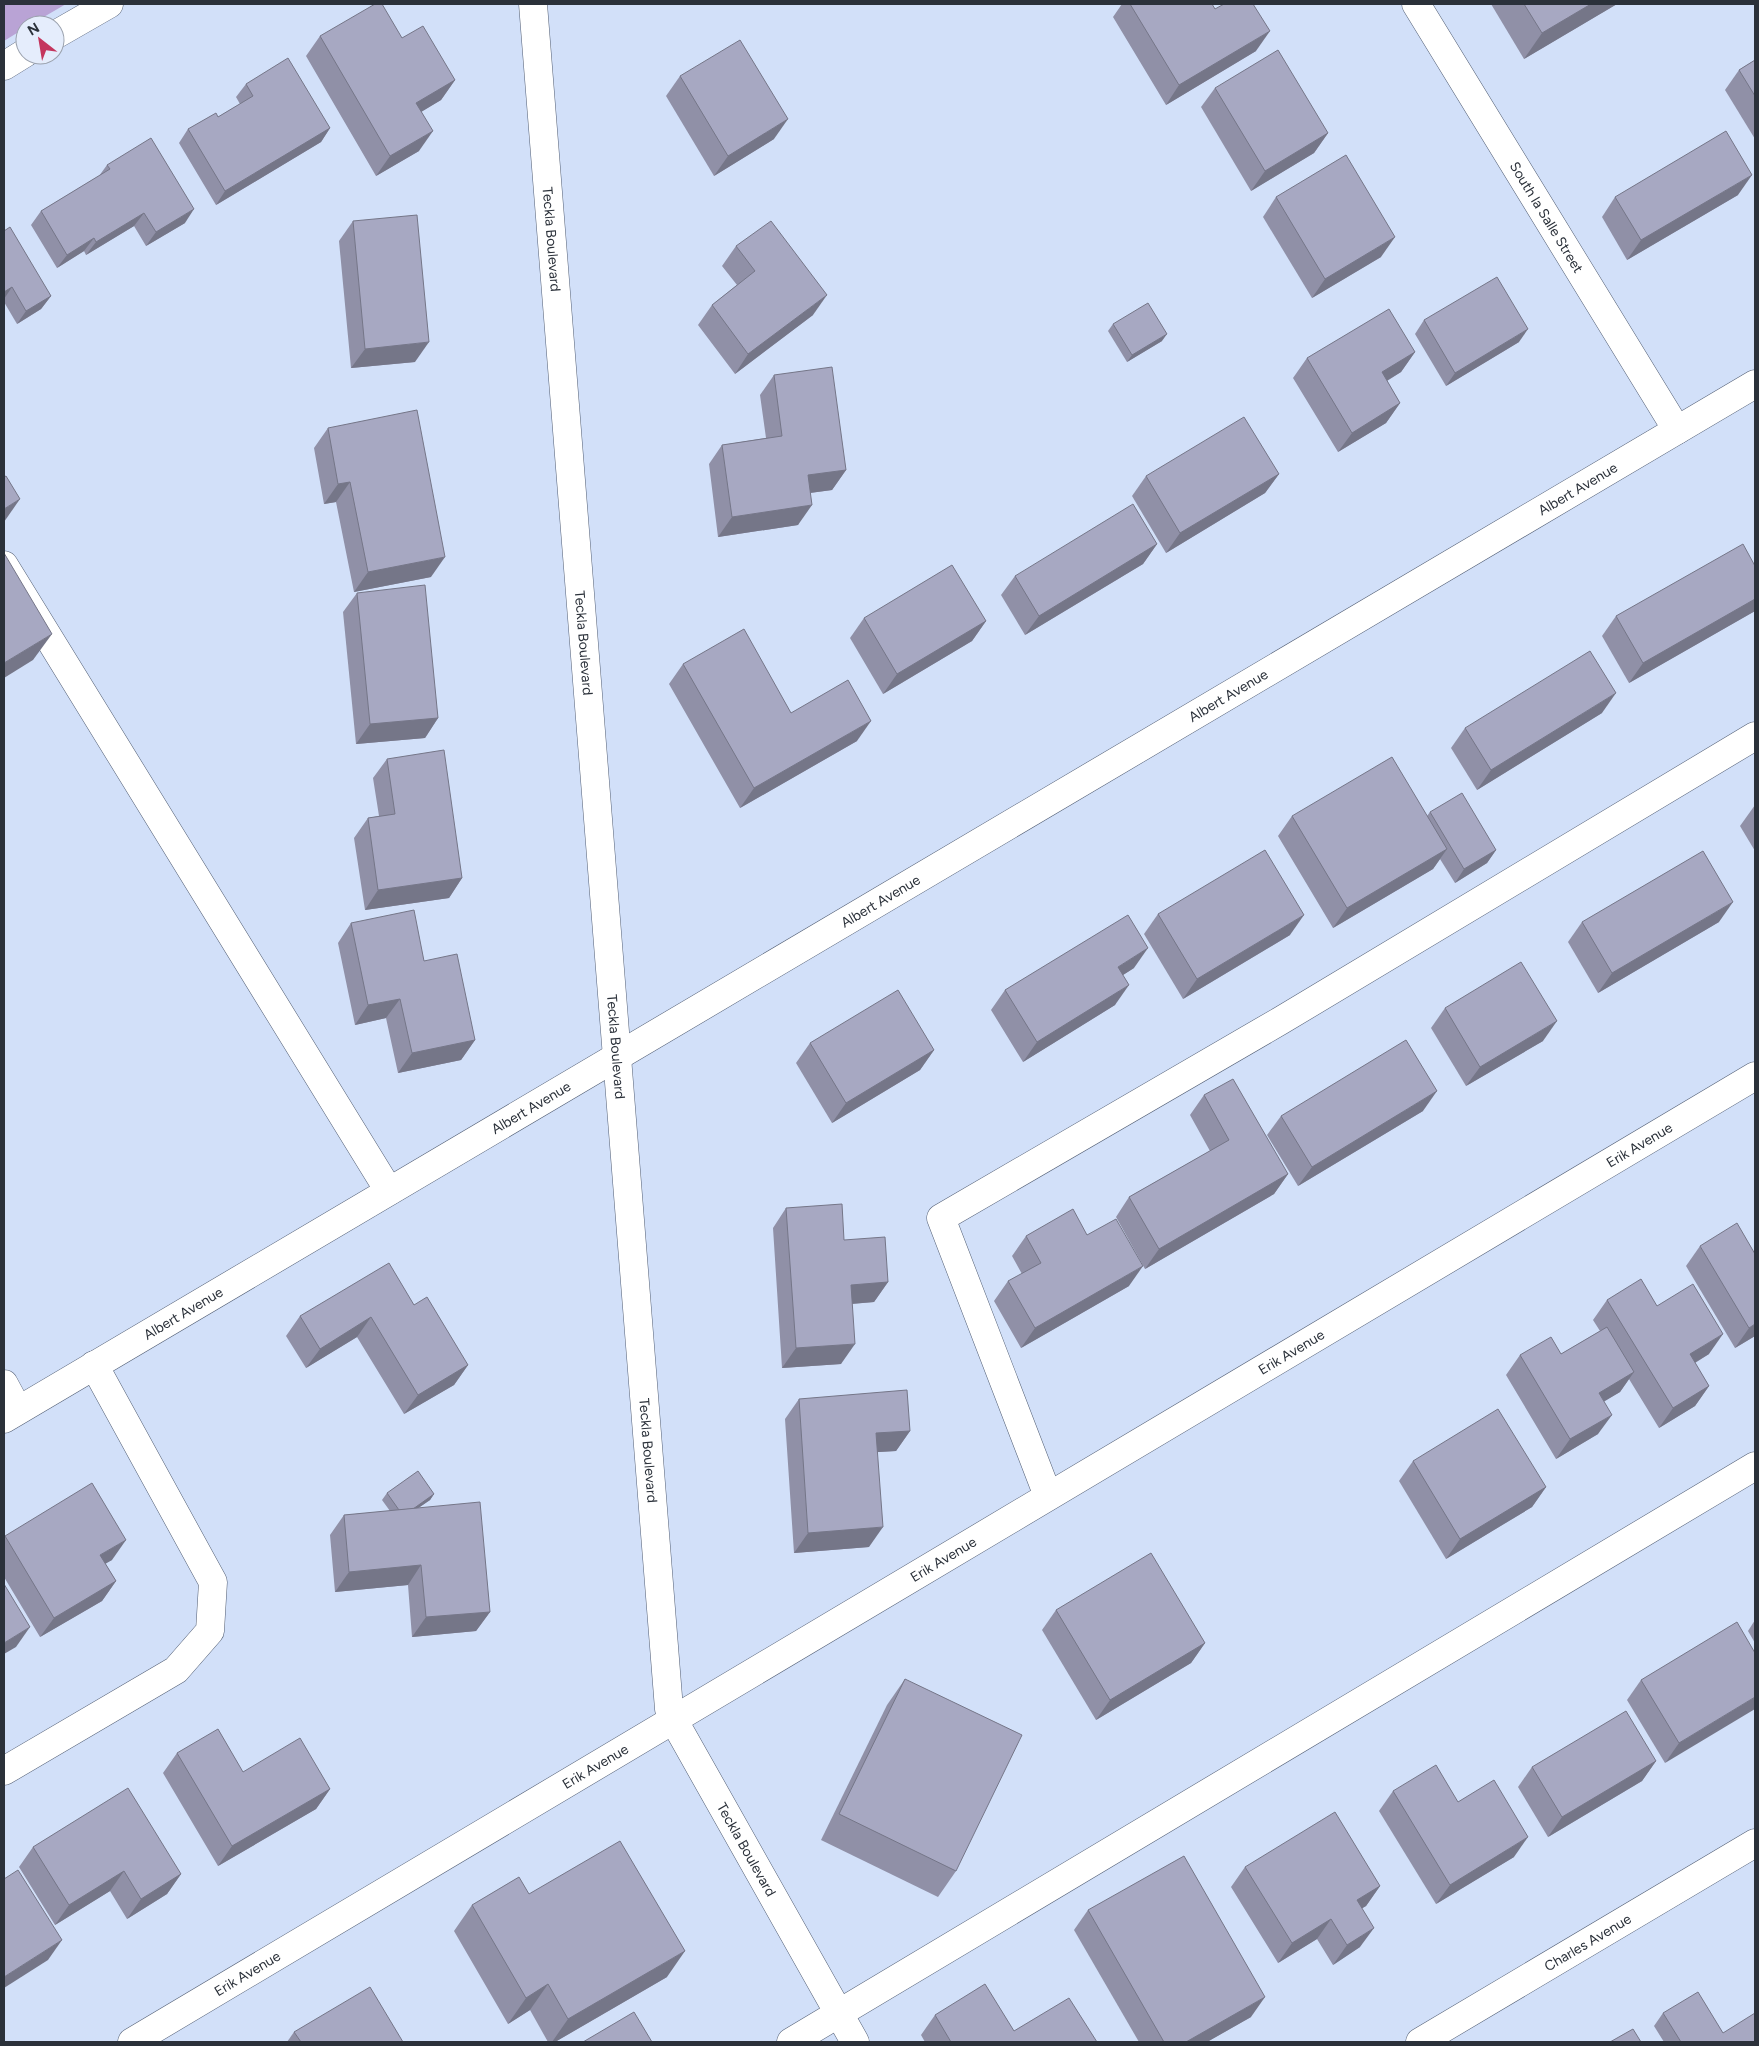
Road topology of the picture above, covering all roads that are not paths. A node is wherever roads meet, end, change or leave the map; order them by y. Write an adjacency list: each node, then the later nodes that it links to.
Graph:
1 (108, 4): 4 (street)
2 (533, 4): 11 (street, Teckla Boulevard)
3 (1416, 4): 8 (street, South la Salle Street)
4 (65, 30)
5 (15, 59): 6 (street)
6 (4, 66)
7 (1755, 384): 8 (street, Albert Avenue)
8 (1677, 430): 11 (street, Albert Avenue)
9 (4, 565): 13 (street)
10 (1755, 736): 18 (street)
11 (617, 1056): 13 (street, Albert Avenue); 19 (street, Teckla Boulevard)
12 (1755, 1076): 18 (street, Erik Avenue)
13 (389, 1191): 14 (street, Albert Avenue)
14 (94, 1365): 16 (street, Albert Avenue); 20 (street)
15 (4, 1384): 16 (street)
16 (11, 1414)
17 (1755, 1466): 22 (street)
18 (1048, 1496): 19 (street, Erik Avenue)
19 (673, 1719): 22 (street, Teckla Boulevard); 23 (street, Erik Avenue)
20 (4, 1771)
21 (1755, 1843): 26 (street, Charles Avenue)
22 (839, 2013): 24 (street); 25 (street, Teckla Boulevard)
23 (140, 2040)
24 (790, 2042)
25 (855, 2042)
26 (1420, 2042)

